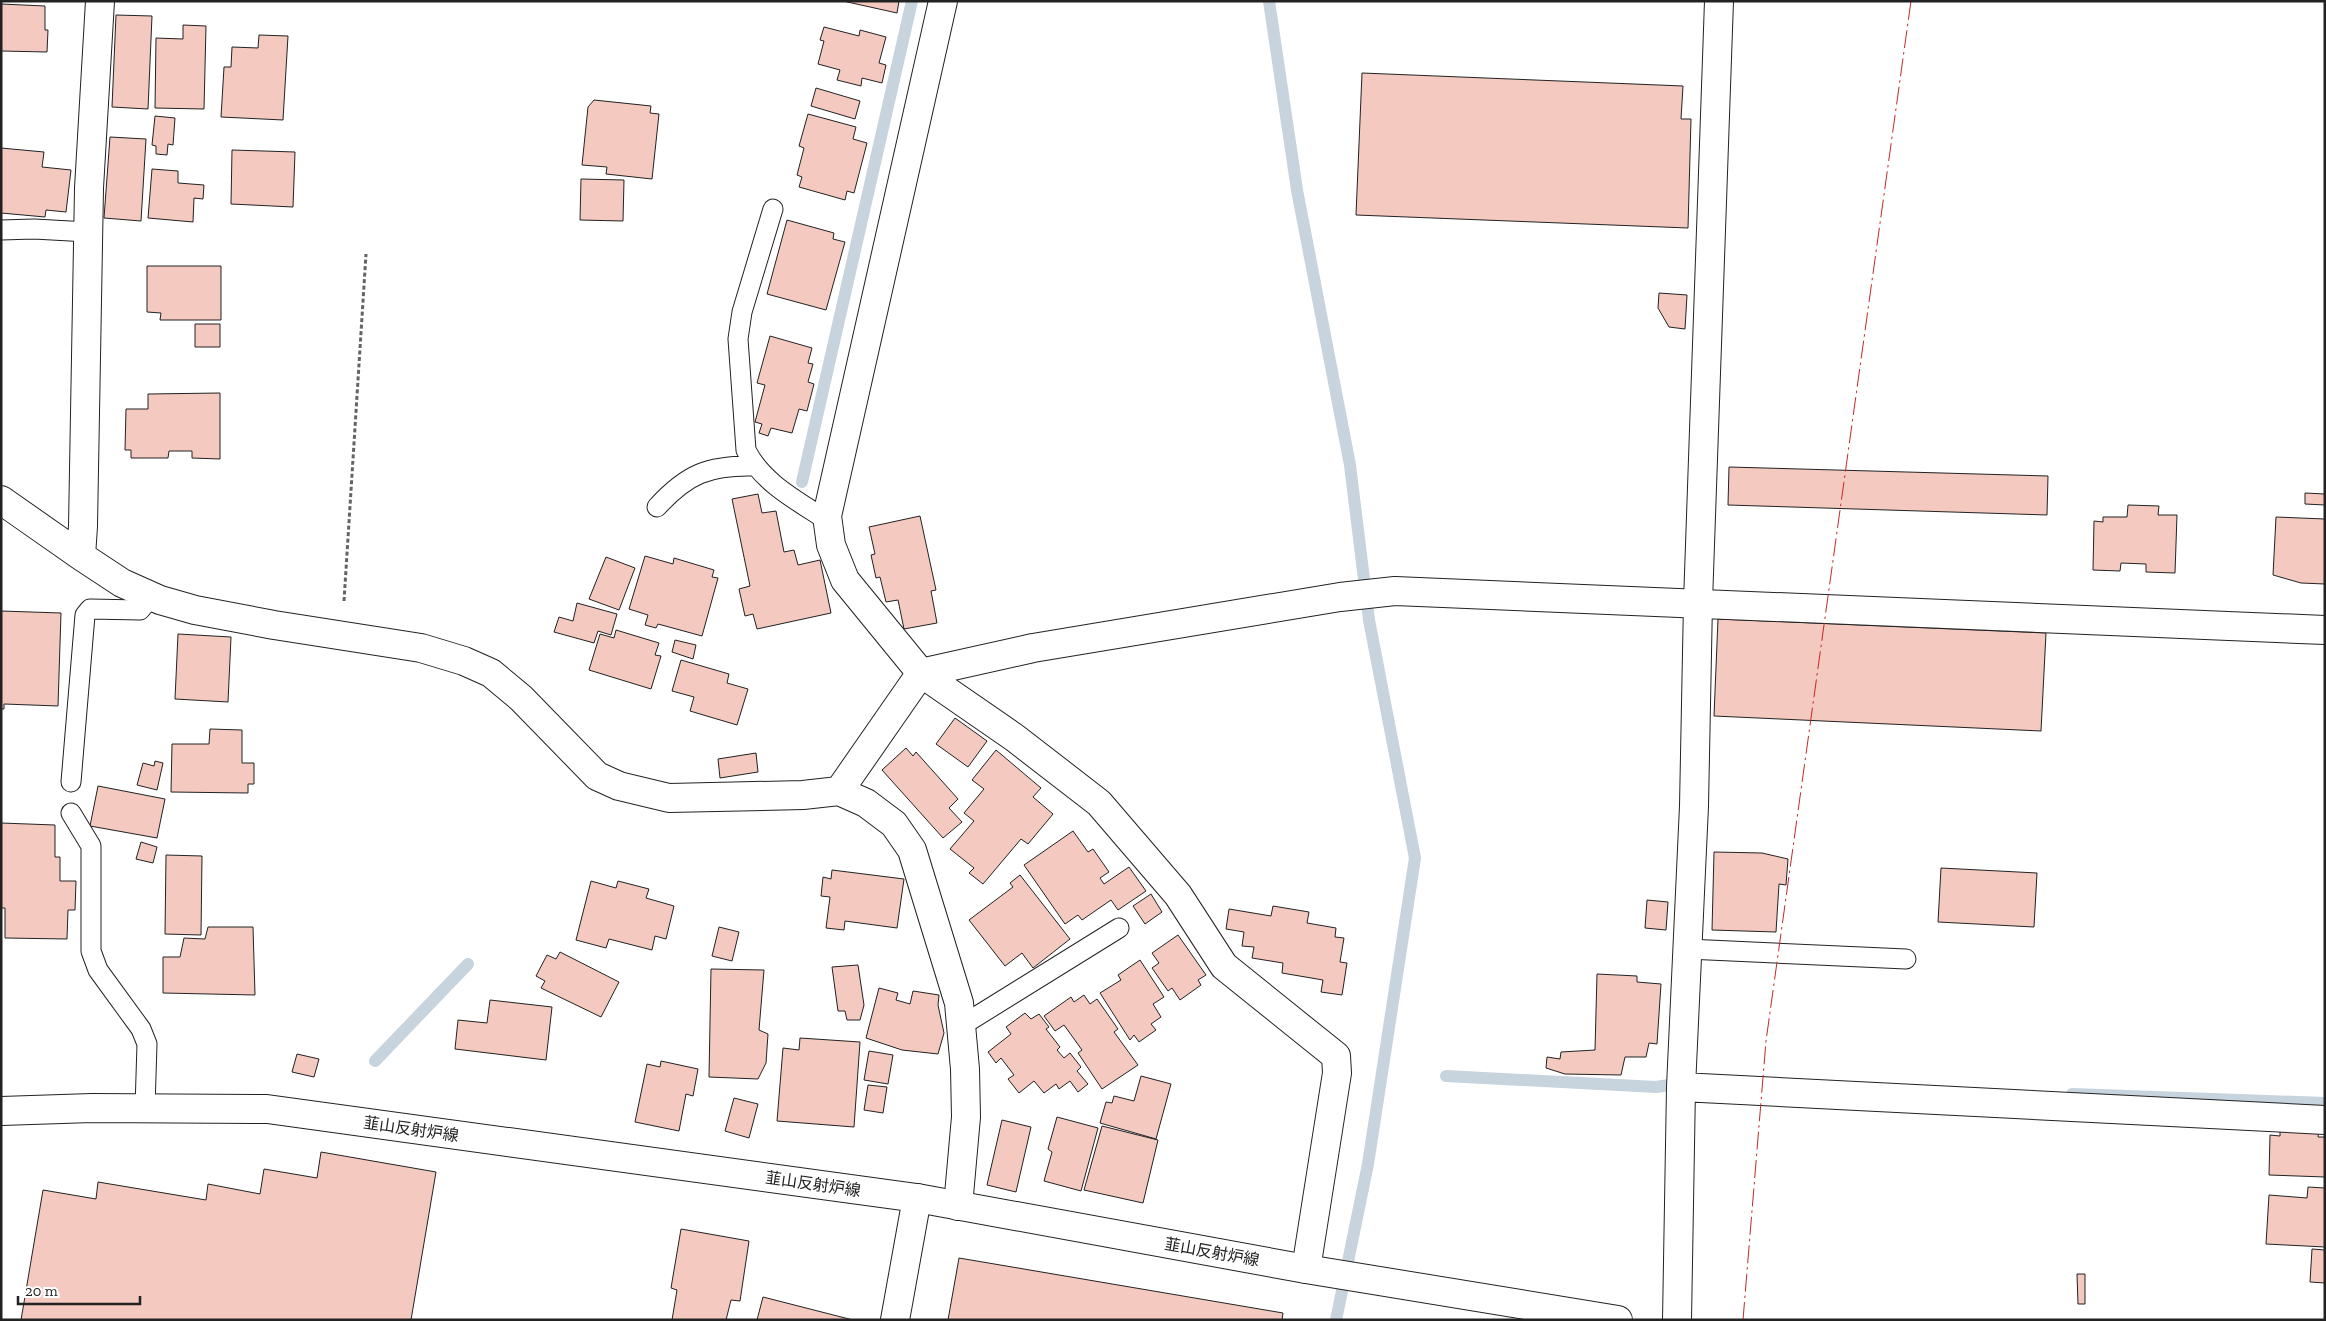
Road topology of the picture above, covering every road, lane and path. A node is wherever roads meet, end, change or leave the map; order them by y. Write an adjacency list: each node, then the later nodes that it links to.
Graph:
1 (100, 1): 6 (street)
2 (942, 1): 11 (street)
3 (1719, 1): 14 (street)
4 (773, 209): 8 (lane)
5 (1, 230): 6 (lane)
6 (88, 232): 12 (street)
7 (366, 254): 16 (path)
8 (754, 466): 10 (lane); 11 (lane)
9 (1, 500): 12 (street)
10 (657, 507)
11 (828, 521): 17 (street)
12 (81, 556): 13 (street)
13 (152, 596): 16 (street); 18 (lane)
14 (1698, 602): 15 (street); 17 (street); 22 (street)
15 (2325, 630)
16 (341, 636): 19 (street)
17 (921, 673): 19 (street); 31 (street)
18 (71, 782)
19 (838, 791): 24 (street)
20 (71, 813): 26 (lane)
21 (1119, 928): 24 (lane)
22 (1687, 949): 23 (lane); 25 (street)
23 (1906, 959)
24 (961, 1026): 30 (street)
25 (1682, 1087): 28 (street); 34 (street)
26 (145, 1108): 27 (street, 韮山反射炉線); 29 (street, 韮山反射炉線)
27 (1, 1111)
28 (2325, 1120)
29 (917, 1198): 30 (street, 韮山反射炉線); 32 (street)
30 (958, 1206): 31 (street, 韮山反射炉線)
31 (1306, 1269): 33 (street, 韮山反射炉線)
32 (895, 1320)
33 (1618, 1320)
34 (1677, 1320)

